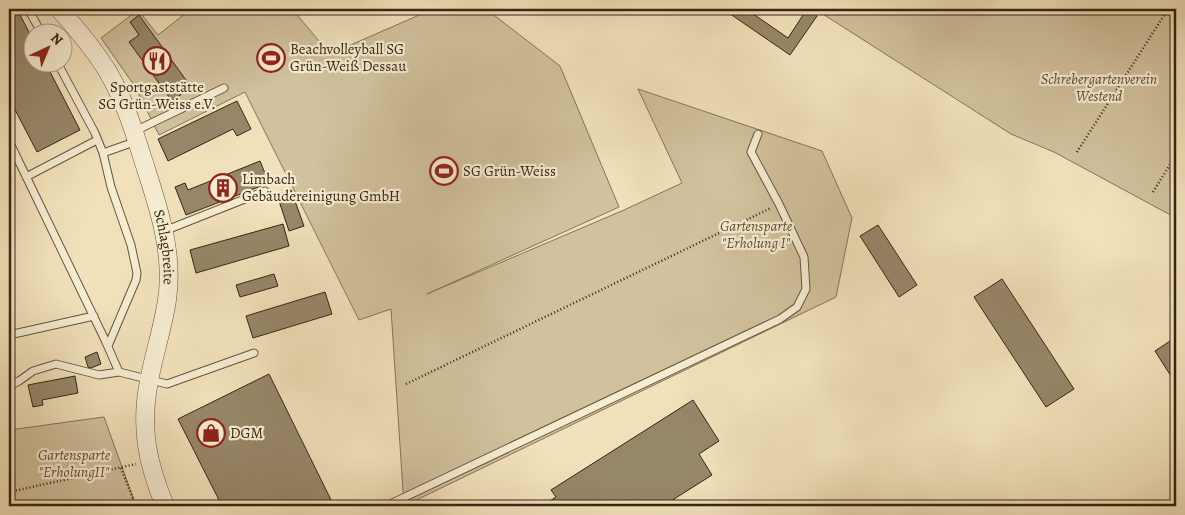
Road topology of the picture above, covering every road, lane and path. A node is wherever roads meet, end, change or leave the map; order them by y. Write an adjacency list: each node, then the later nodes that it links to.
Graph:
1 (28, 9): 4 (lane)
2 (59, 9): 8 (street, Schlagbreite)
3 (1168, 9): 11 (path)
4 (35, 22)
5 (62, 72): 9 (lane)
6 (224, 88): 8 (lane)
7 (758, 134): 17 (lane)
8 (136, 136): 12 (lane); 18 (street, Schlagbreite)
9 (98, 140): 12 (lane); 14 (lane)
10 (9, 141): 14 (lane)
11 (1077, 152)
12 (103, 153): 21 (lane)
13 (1176, 156): 16 (path)
14 (26, 176): 19 (lane)
15 (265, 191): 18 (lane)
16 (1153, 192)
17 (779, 204): 25 (path); 30 (lane)
18 (164, 231): 24 (street, Schlagbreite)
19 (94, 316): 20 (lane); 21 (lane)
20 (9, 335)
21 (108, 346): 23 (lane)
22 (254, 353): 24 (lane)
23 (118, 372): 24 (lane); 26 (lane)
24 (149, 380): 29 (street, Schlagbreite)
25 (406, 384)
26 (9, 386)
27 (9, 492): 28 (path)
28 (136, 506)
29 (165, 506)
30 (386, 506)

